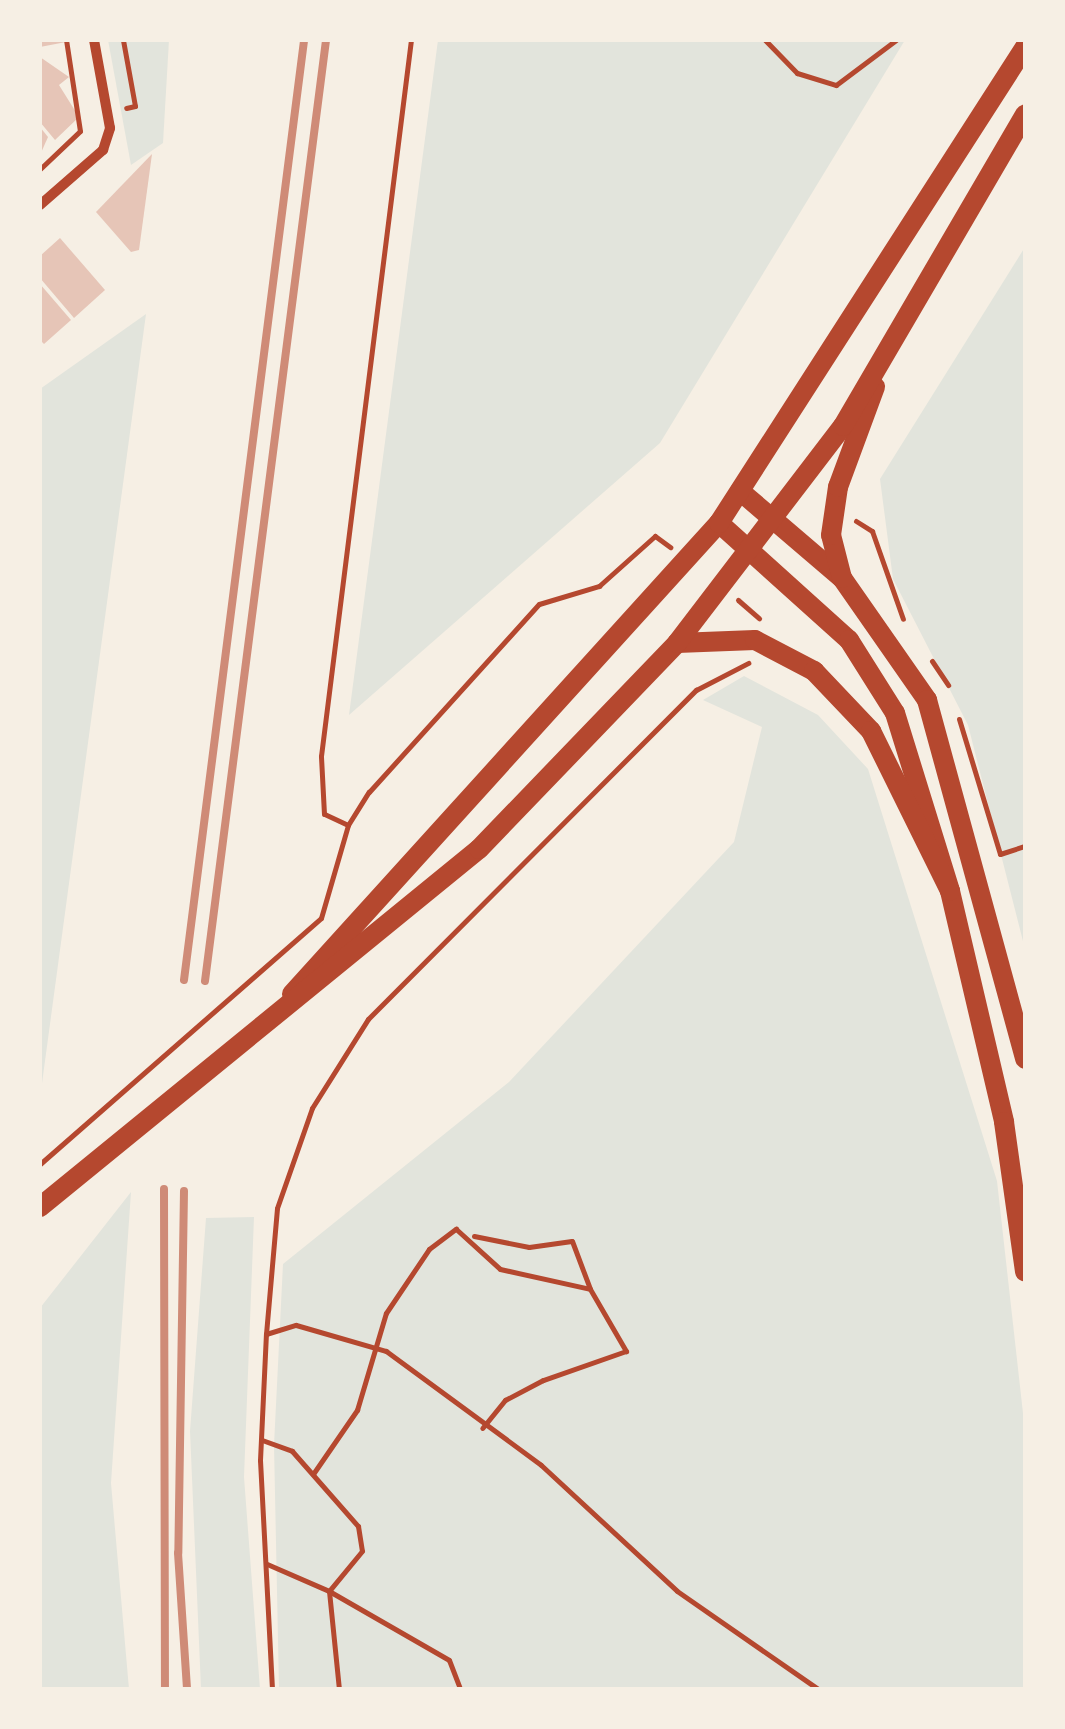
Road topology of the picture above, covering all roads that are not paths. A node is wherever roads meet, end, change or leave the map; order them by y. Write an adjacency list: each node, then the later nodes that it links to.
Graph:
1 (94, 40): 4 (street)
2 (1025, 47): 6 (main road)
3 (1025, 114): 5 (main road)
4 (40, 205)
5 (882, 366): 7 (main road); 10 (main road)
6 (740, 492): 7 (main road); 8 (main road)
7 (774, 521): 9 (main road); 10 (main road)
8 (719, 522): 9 (main road); 13 (main road)
9 (754, 551): 11 (main road); 12 (main road)
10 (842, 578): 14 (main road)
11 (678, 643): 12 (main road); 13 (main road)
12 (950, 890): 16 (main road)
13 (278, 1011): 15 (main road)
14 (1025, 1059)
15 (40, 1207)
16 (1025, 1272)

